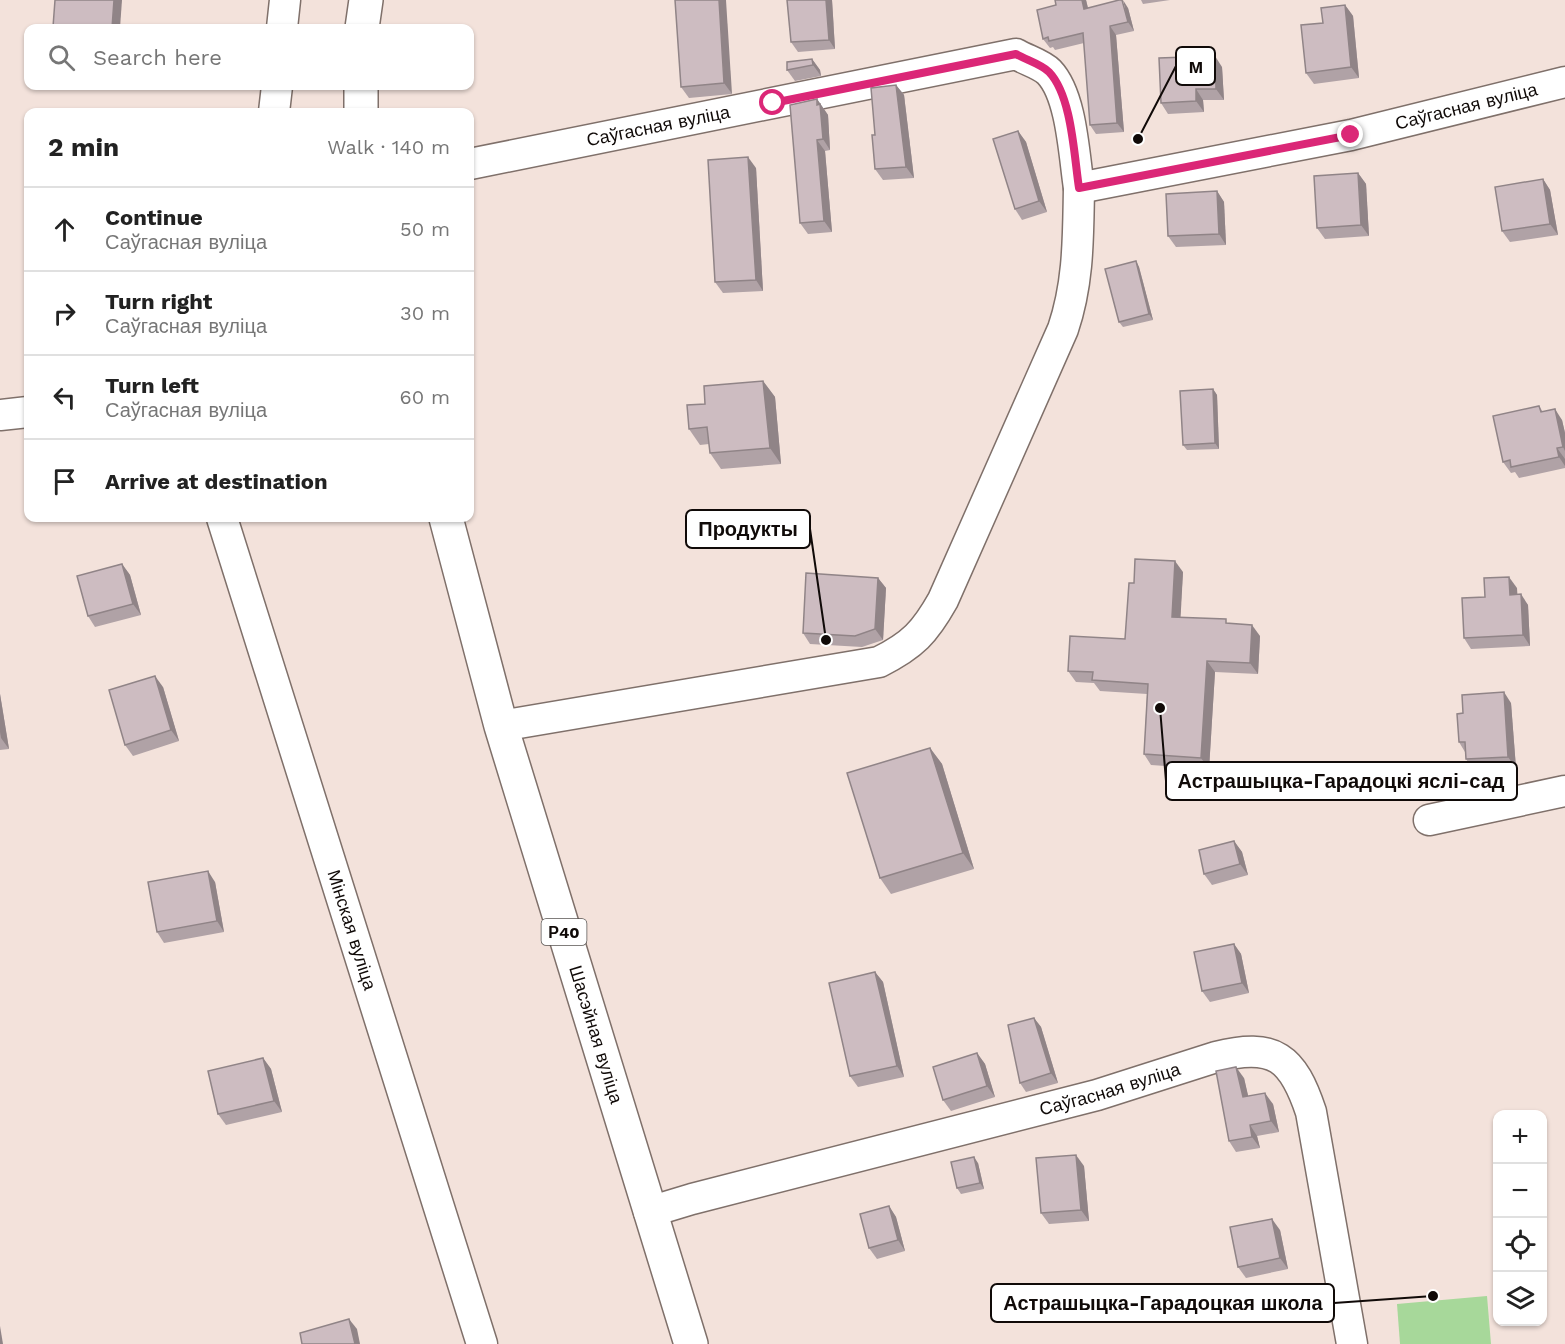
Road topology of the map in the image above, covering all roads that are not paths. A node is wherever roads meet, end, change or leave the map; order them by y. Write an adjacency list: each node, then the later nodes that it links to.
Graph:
1 (285, 0): 3 (street)
2 (366, 0): 4 (main road)
3 (282, 24)
4 (363, 24)
5 (1565, 82): 11 (street, Саўгасная вуліца)
6 (277, 90): 8 (street)
7 (361, 90): 9 (main road)
8 (274, 108)
9 (361, 108)
10 (474, 163): 11 (street, Саўгасная вуліца)
11 (1079, 188): 16 (street)
12 (24, 412): 13 (street)
13 (0, 415)
14 (223, 522): 20 (street, Мінская вуліца)
15 (447, 522): 16 (main road, Шасэйная вуліца / Р40)
16 (501, 726): 19 (main road, Шасэйная вуліца / Р40)
17 (1565, 791): 18 (street)
18 (1429, 820)
19 (649, 1212): 21 (main road, Шасэйная вуліца / Р40); 22 (street, Саўгасная вуліца)
20 (482, 1344)
21 (691, 1344)
22 (1352, 1344)

